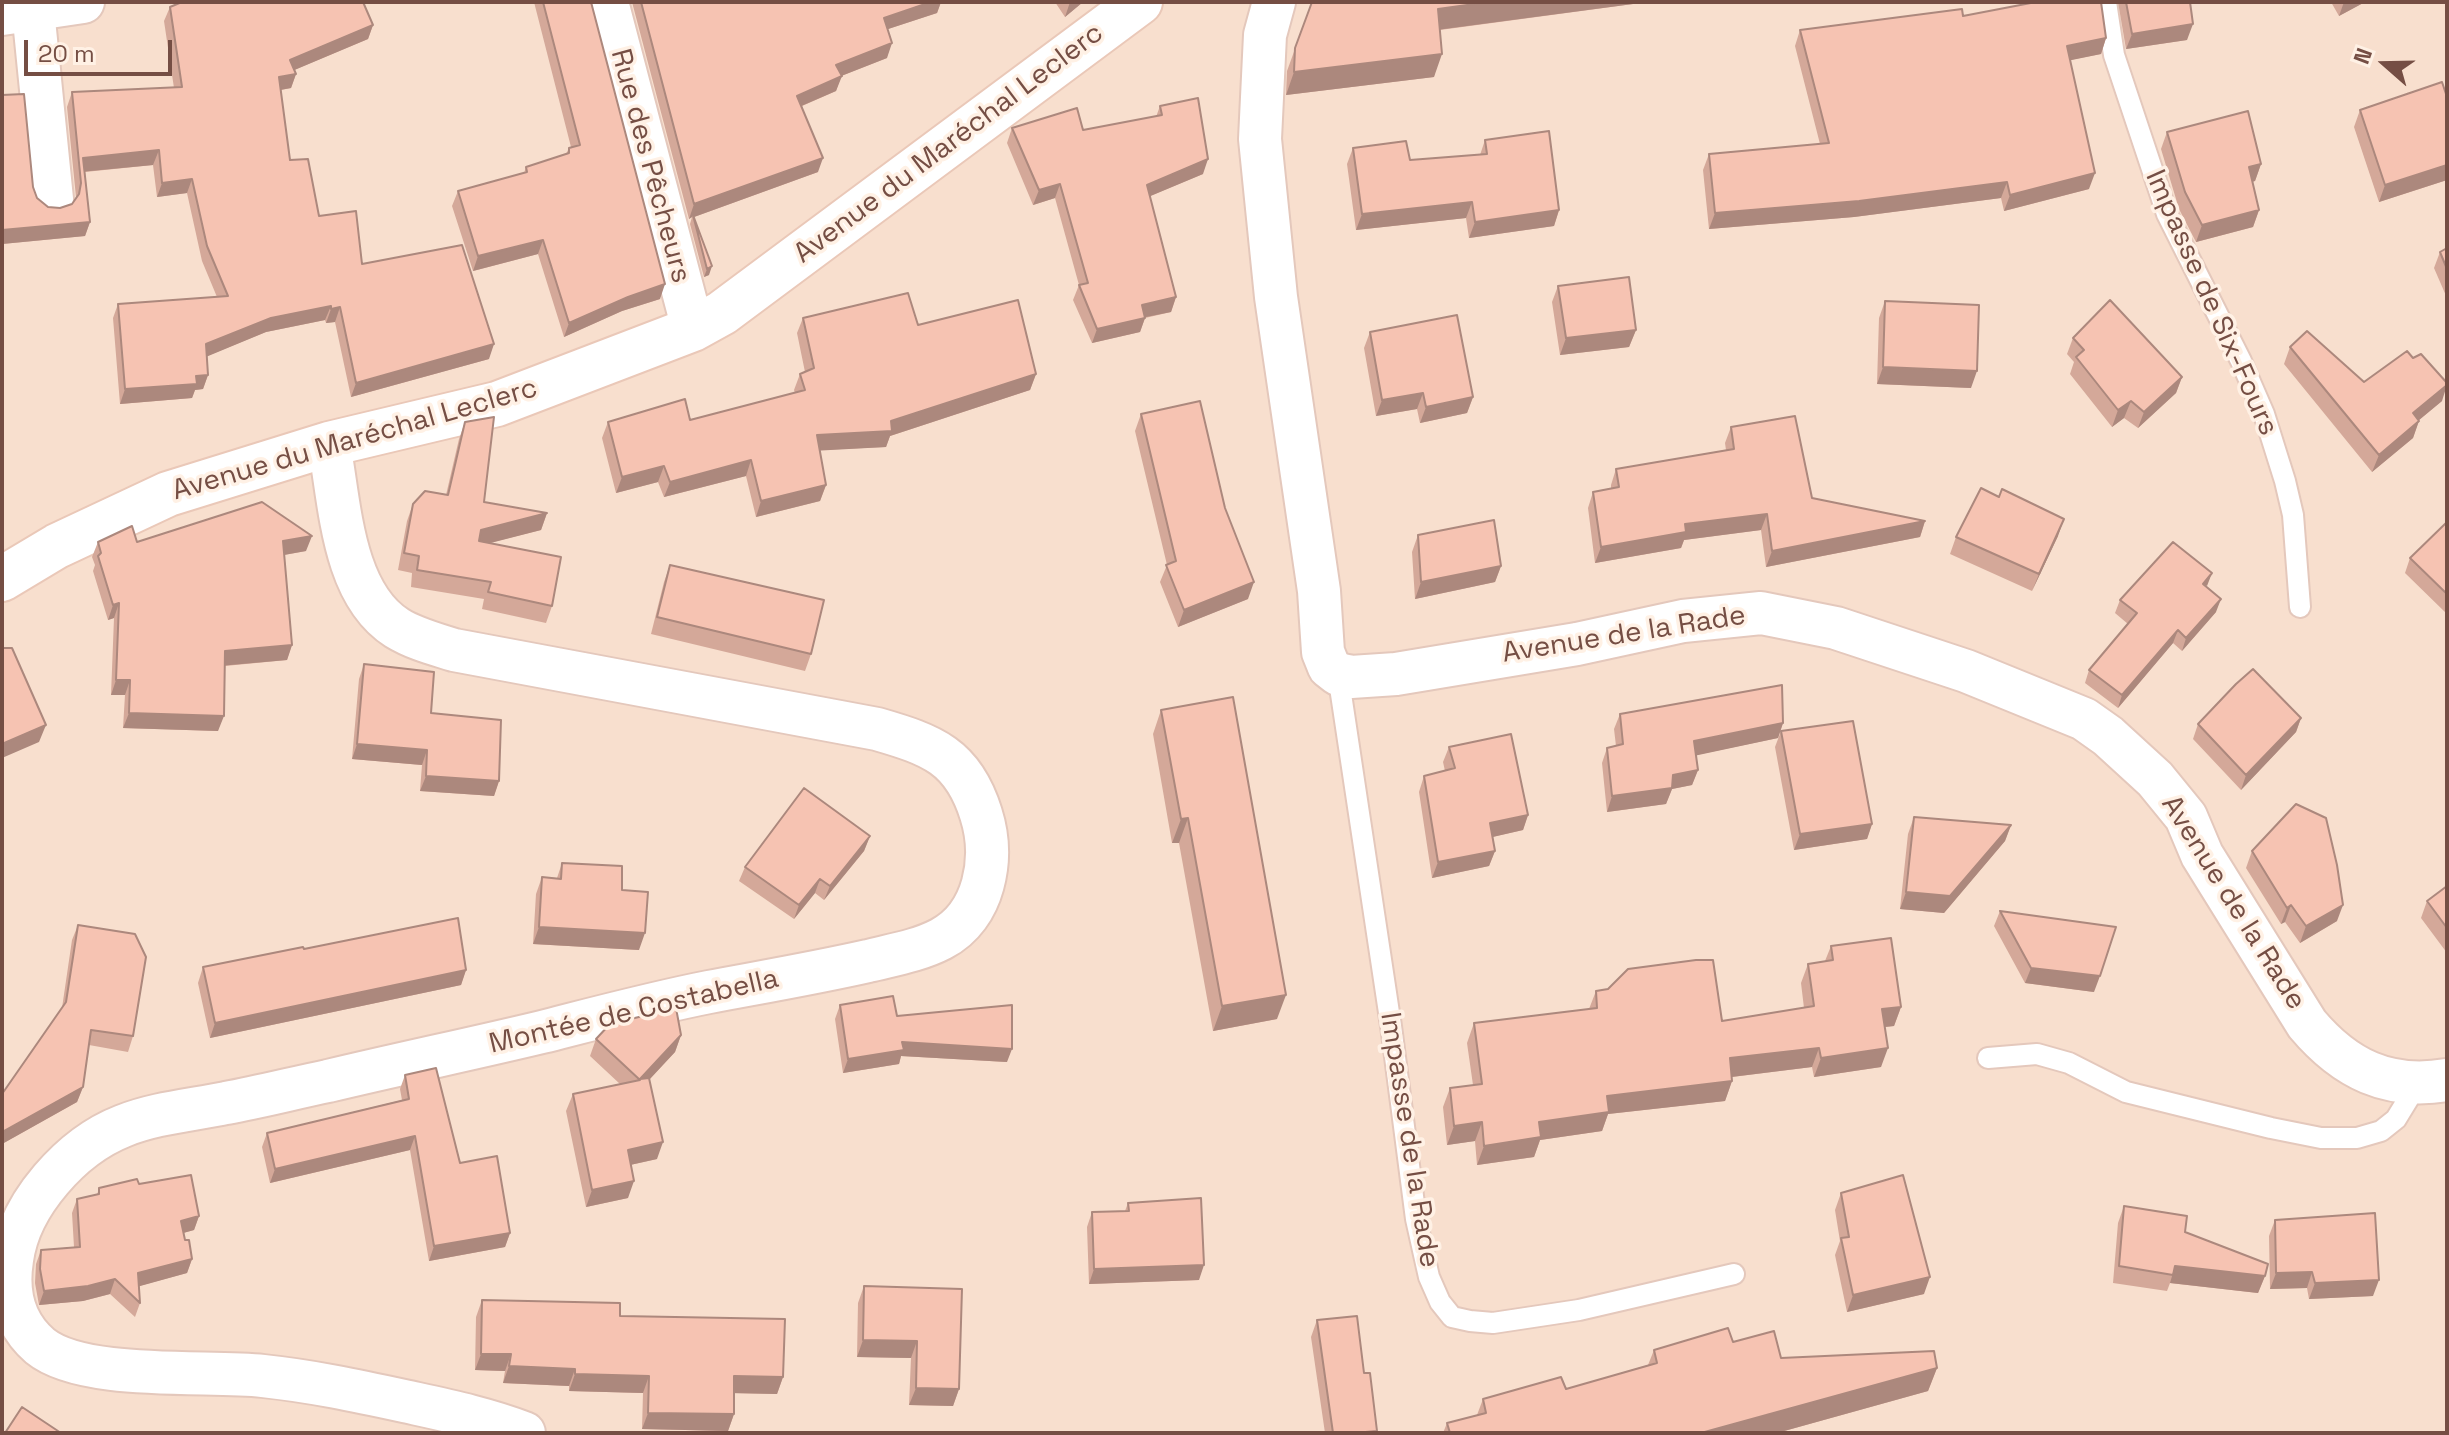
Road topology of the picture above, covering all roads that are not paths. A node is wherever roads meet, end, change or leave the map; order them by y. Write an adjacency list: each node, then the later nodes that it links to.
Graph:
1 (83, 2): 6 (street)
2 (607, 2): 8 (street, Rue des Pêcheurs)
3 (1140, 2): 8 (main road, Avenue du Maréchal Leclerc)
4 (1274, 2): 12 (street)
5 (2106, 2): 11 (lane, Impasse de Six-Fours)
6 (17, 12): 7 (street)
7 (52, 199)
8 (693, 329): 9 (main road, Avenue du Maréchal Leclerc)
9 (329, 444): 10 (main road, Avenue du Maréchal Leclerc); 16 (street, Montée de Costabella)
10 (2, 579)
11 (2300, 607)
12 (1338, 674): 14 (street, Avenue de la Rade); 15 (lane, Impasse de la Rade)
13 (1988, 1058): 14 (lane)
14 (2432, 1082)
15 (1734, 1274)
16 (524, 1433)

